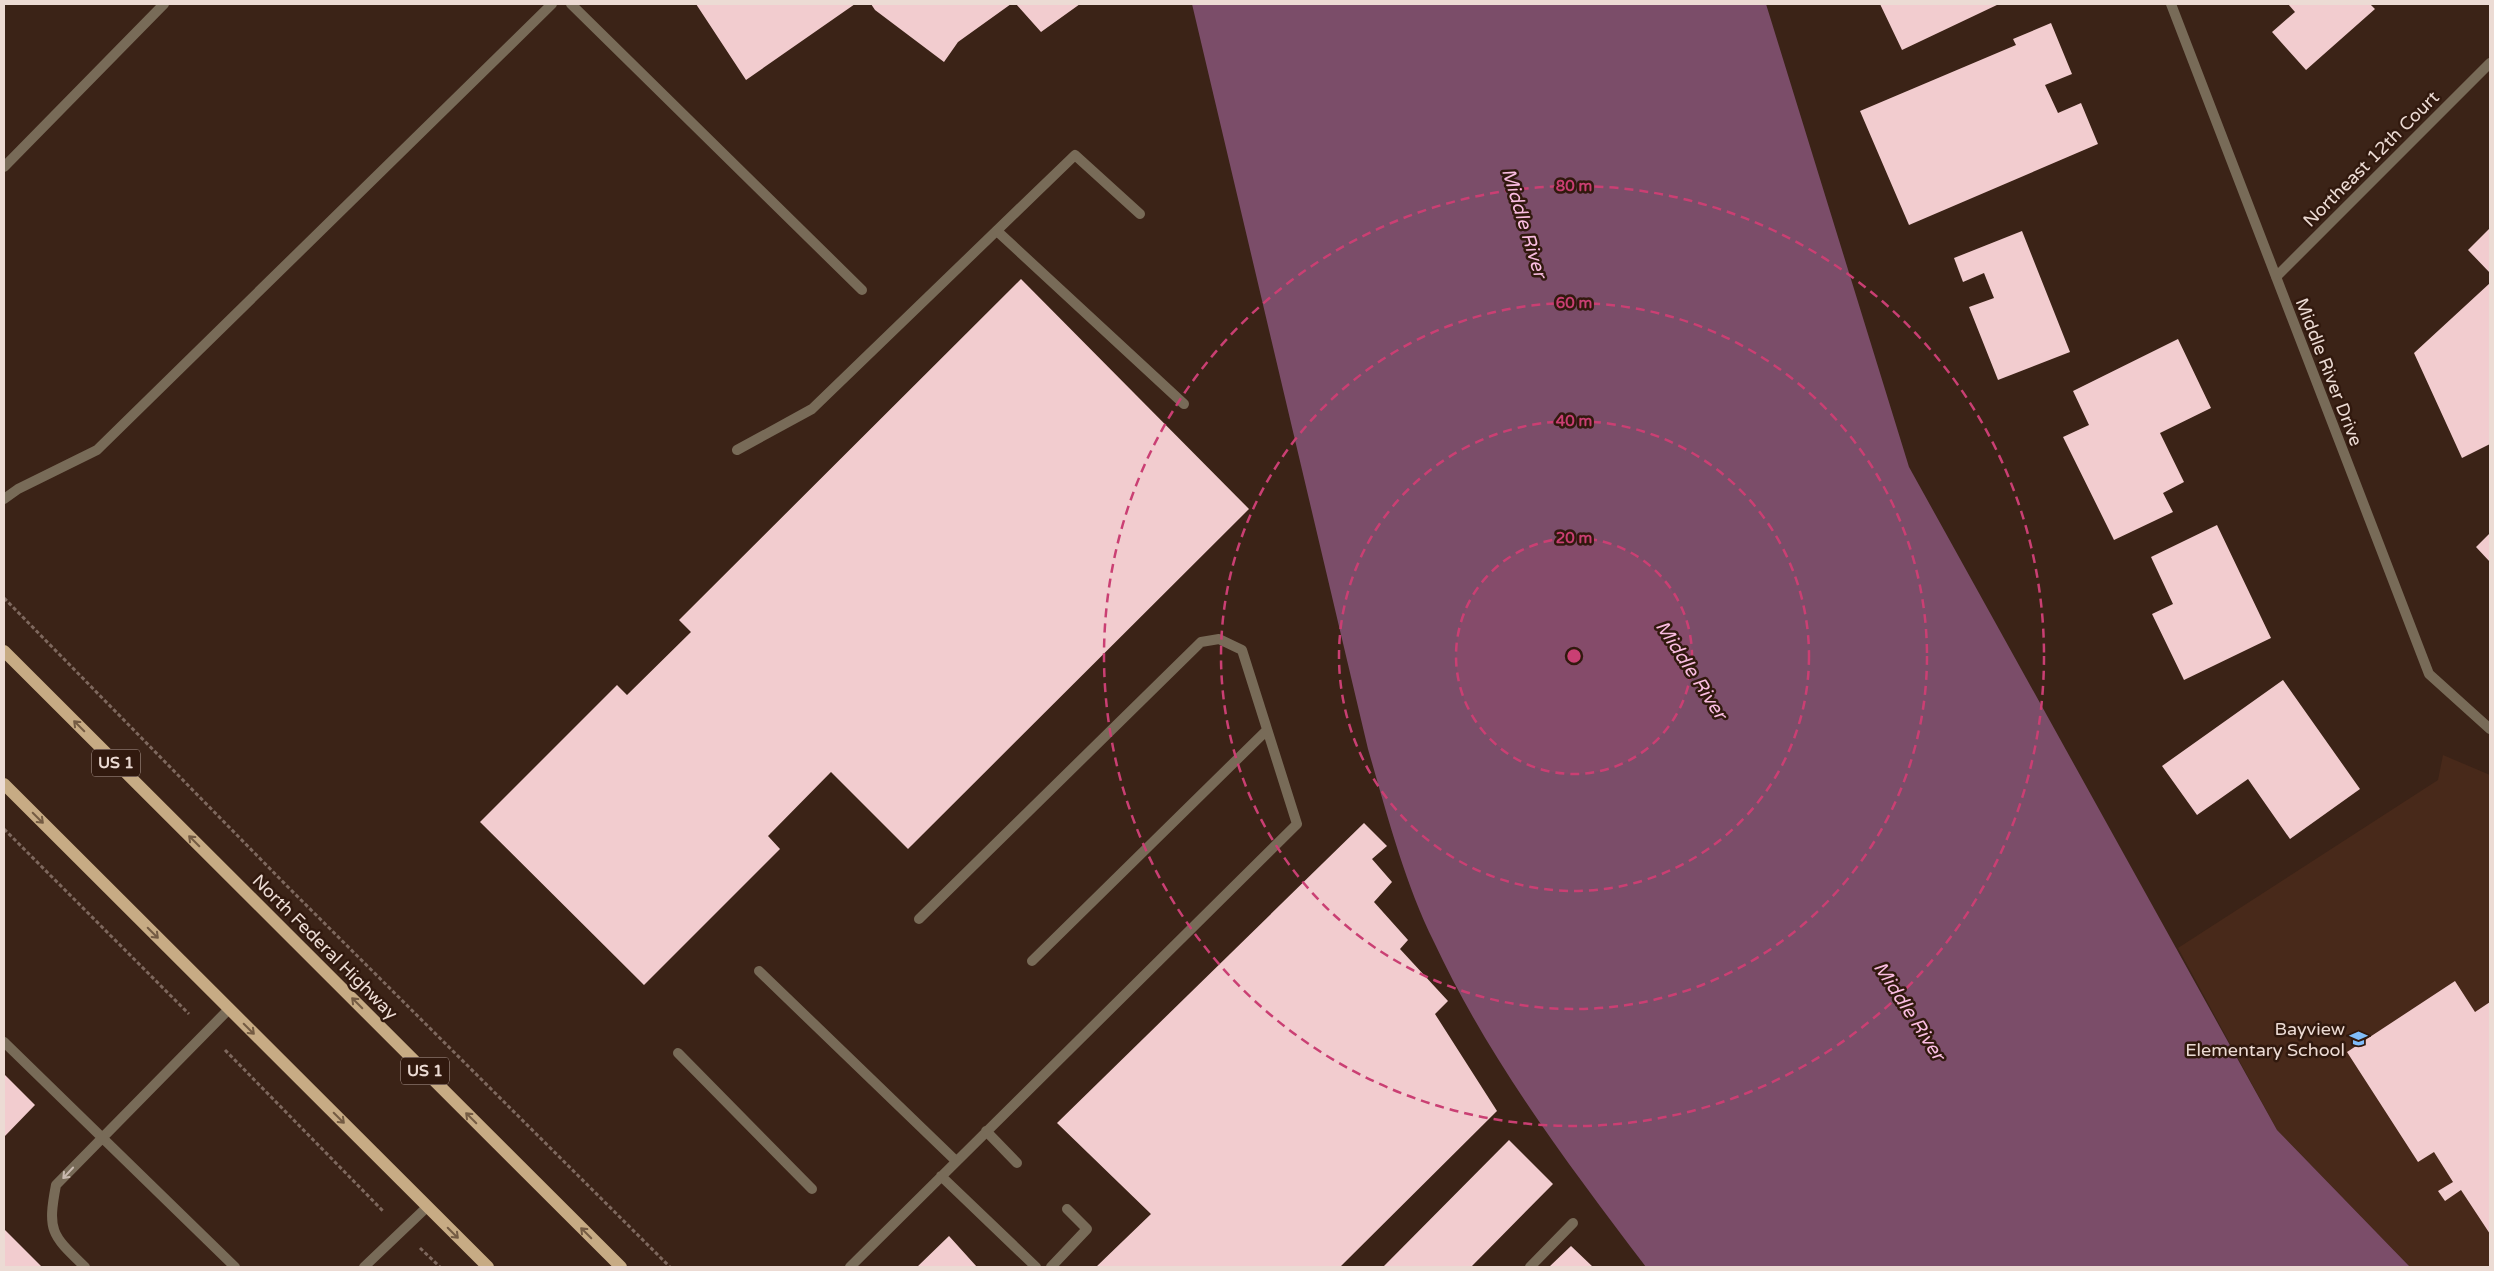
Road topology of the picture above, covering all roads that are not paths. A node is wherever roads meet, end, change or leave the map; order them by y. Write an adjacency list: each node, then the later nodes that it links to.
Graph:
1 (164, 4): 6 (street)
2 (552, 4): 13 (street)
3 (571, 4): 10 (street)
4 (2171, 4): 9 (street, Middle River Drive)
5 (2490, 63): 9 (street, Northeast 12th Court)
6 (4, 167)
7 (1140, 214): 8 (street)
8 (997, 231): 11 (street); 12 (street)
9 (2276, 277): 15 (street, Middle River Drive)
10 (862, 290)
11 (1184, 404)
12 (737, 450)
13 (4, 499)
14 (4, 651): 37 (main road, North Federal Highway / US 1, one-way to 14)
15 (2490, 729)
16 (1267, 730): 18 (street); 19 (street); 24 (street)
17 (4, 784): 21 (main road, one-way to 21)
18 (920, 919)
19 (1032, 961)
20 (759, 972): 26 (street)
21 (229, 1008): 25 (street); 30 (main road, one-way to 30)
22 (4, 1042): 25 (street)
23 (678, 1052): 29 (street)
24 (986, 1131): 26 (street); 27 (street)
25 (102, 1137): 33 (street, one-way to 33); 34 (street)
26 (956, 1161): 28 (street)
27 (1017, 1163)
28 (941, 1176): 38 (street); 39 (street)
29 (812, 1189)
30 (427, 1207): 35 (street); 36 (main road, one-way to 36)
31 (1067, 1209): 40 (street)
32 (1572, 1223): 41 (street)
33 (85, 1267)
34 (236, 1267)
35 (364, 1267)
36 (488, 1267)
37 (621, 1267)
38 (850, 1267)
39 (1036, 1267)
40 (1051, 1267)
41 (1530, 1267)

